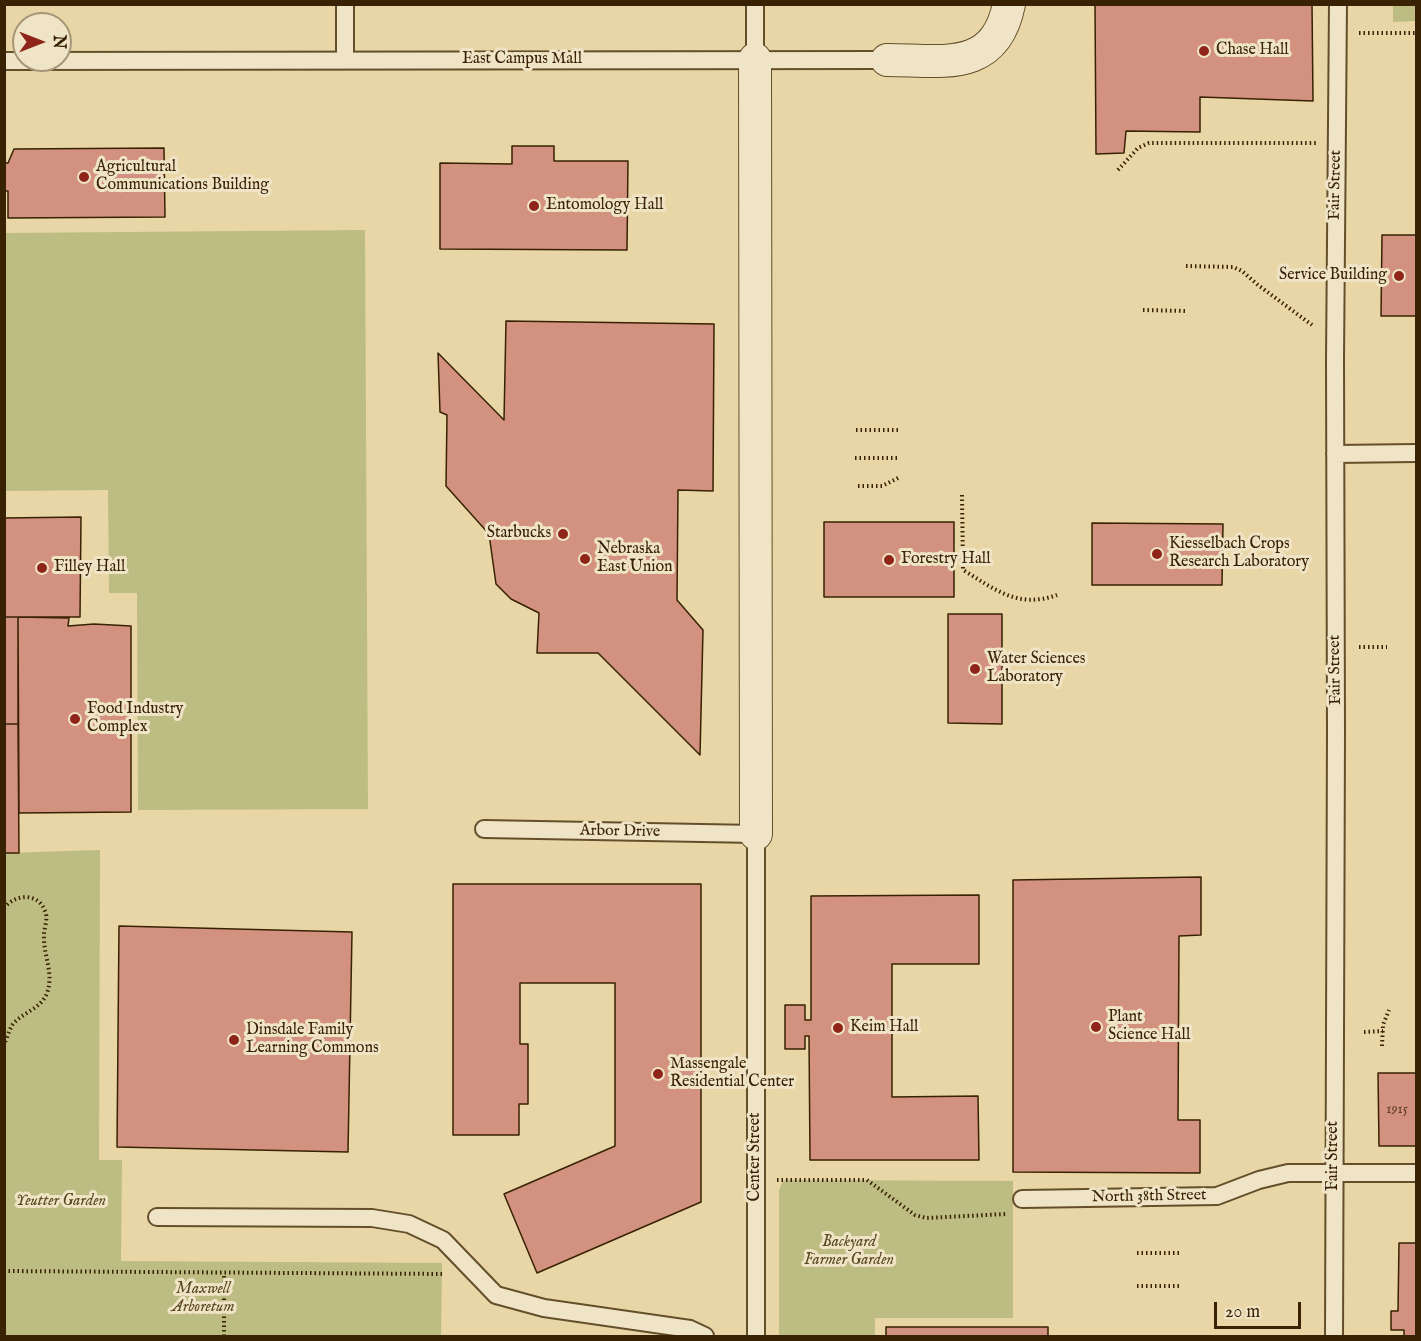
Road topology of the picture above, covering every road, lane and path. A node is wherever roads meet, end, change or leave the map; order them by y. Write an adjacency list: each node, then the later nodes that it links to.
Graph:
1 (345, 4): 8 (lane)
2 (755, 4): 7 (lane)
3 (1009, 4): 9 (street, East Campus Mall)
4 (1338, 4): 20 (lane, Fair Street)
5 (1349, 33): 6 (path)
6 (1416, 33)
7 (755, 59): 8 (lane, East Campus Mall); 9 (lane, East Campus Mall); 30 (street)
8 (345, 60): 10 (lane, East Campus Mall)
9 (887, 60)
10 (4, 61)
11 (1320, 143): 12 (path)
12 (1118, 170)
13 (1186, 266): 16 (path)
14 (1143, 310): 15 (path)
15 (1186, 310)
16 (1320, 331)
17 (856, 430): 18 (path)
18 (900, 430)
19 (1416, 453): 20 (lane)
20 (1335, 454): 37 (lane, Fair Street)
21 (855, 458): 22 (path)
22 (900, 458)
23 (900, 477): 24 (path)
24 (858, 486)
25 (962, 495): 26 (path)
26 (1057, 595)
27 (1359, 647): 28 (path)
28 (1387, 647)
29 (484, 829): 30 (lane, Arbor Drive)
30 (756, 834): 52 (lane, Center Street)
31 (4, 908): 35 (path)
32 (1389, 1010): 33 (path)
33 (1383, 1031): 34 (path); 36 (path)
34 (1364, 1032)
35 (4, 1045)
36 (1382, 1046)
37 (1334, 1173): 38 (lane, North 38th Street); 40 (lane, North 38th Street); 53 (lane, Fair Street)
38 (1416, 1173)
39 (773, 1180): 41 (path)
40 (1022, 1199)
41 (1009, 1214)
42 (158, 1217): 51 (lane)
43 (1137, 1253): 44 (path)
44 (1179, 1253)
45 (4, 1271): 46 (path)
46 (224, 1273): 47 (path); 50 (path)
47 (443, 1274)
48 (1137, 1286): 49 (path)
49 (1179, 1286)
50 (224, 1336)
51 (705, 1336)
52 (756, 1336)
53 (1334, 1336)

